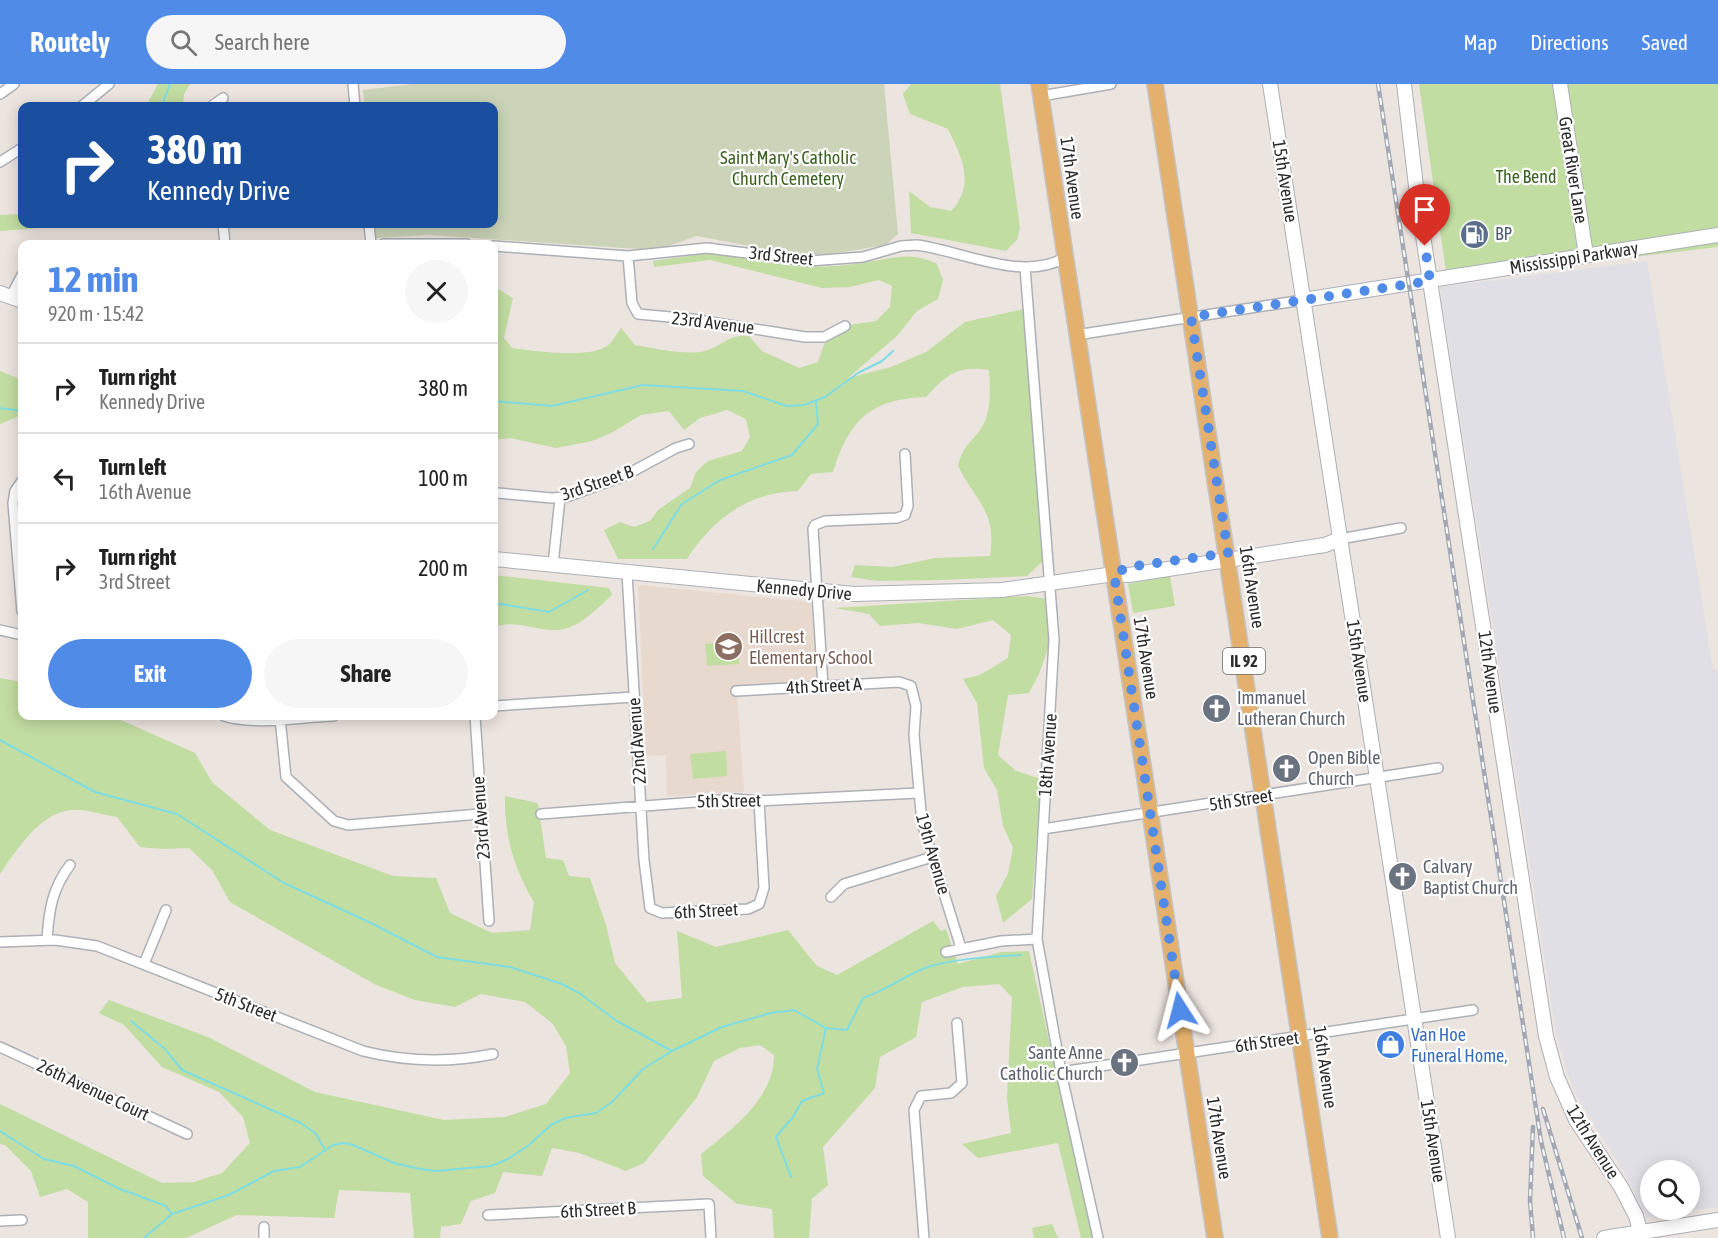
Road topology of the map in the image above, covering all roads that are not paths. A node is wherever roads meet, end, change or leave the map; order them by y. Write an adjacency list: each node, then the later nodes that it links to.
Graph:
1 (14, 84): 10 (street)
2 (109, 84): 12 (street)
3 (353, 84): 14 (street)
4 (1111, 84): 9 (street)
5 (1155, 84): 27 (main road, 16th Avenue / IL 92)
6 (1270, 84): 26 (street, 15th Avenue)
7 (1404, 84): 23 (street, 12th Avenue)
8 (1560, 84): 19 (street, Great River Lane)
9 (1040, 90): 21 (main road, 17th Avenue)
10 (0, 94)
11 (223, 98): 13 (street)
12 (87, 102)
13 (218, 102)
14 (355, 102)
15 (18, 151): 16 (street)
16 (0, 162)
17 (1718, 235): 19 (street, Mississippi Parkway)
18 (498, 246): 20 (street, 3rd Street)
19 (1586, 255): 23 (street, Mississippi Parkway)
20 (628, 256): 22 (street, 3rd Street); 28 (street, 23rd Avenue)
21 (1064, 258): 22 (street, 3rd Street); 29 (main road, 17th Avenue)
22 (1025, 267): 43 (street, 18th Avenue)
23 (1430, 281): 26 (street); 90 (street, 12th Avenue)
24 (18, 283): 25 (street)
25 (11, 297)
26 (1303, 300): 27 (street); 36 (street, 15th Avenue)
27 (1191, 317): 29 (street); 37 (main road, 16th Avenue / IL 92)
28 (845, 326)
29 (1076, 335): 42 (main road, 17th Avenue)
30 (689, 444): 34 (street, 3rd Street B)
31 (905, 454): 44 (street)
32 (18, 490): 38 (street)
33 (498, 493): 34 (street, 3rd Street B)
34 (560, 498): 40 (street)
35 (1401, 528): 36 (street, Kennedy Drive)
36 (1340, 539): 37 (street, Kennedy Drive); 55 (street, 15th Avenue)
37 (1228, 556): 42 (street, Kennedy Drive); 57 (main road, 16th Avenue / IL 92)
38 (18, 557)
39 (498, 560): 40 (street, Kennedy Drive)
40 (553, 565): 41 (street, Kennedy Drive)
41 (627, 573): 44 (street, Kennedy Drive); 50 (street, 22nd Avenue)
42 (1114, 574): 43 (street, Kennedy Drive); 62 (main road, 17th Avenue)
43 (1050, 584): 44 (street, Kennedy Drive); 63 (street, 18th Avenue)
44 (817, 592): 47 (street)
45 (0, 630): 46 (street)
46 (18, 634)
47 (823, 686): 48 (street, 4th Street A); 49 (street, 4th Street A)
48 (911, 686): 56 (street, 19th Avenue)
49 (736, 691)
50 (634, 698): 51 (street); 59 (street, 22nd Avenue)
51 (498, 706)
52 (280, 720): 60 (street)
53 (475, 720): 60 (street, 23rd Avenue)
54 (1438, 768): 55 (street, 5th Street)
55 (1376, 778): 57 (street, 5th Street); 77 (street, 15th Avenue)
56 (918, 793): 58 (street, 5th Street); 64 (street, 19th Avenue)
57 (1264, 796): 62 (street, 5th Street); 79 (main road, 16th Avenue / IL 92)
58 (759, 801): 59 (street, 5th Street); 67 (street, 6th Street)
59 (640, 805): 61 (street, 5th Street); 67 (street, 22nd Avenue)
60 (480, 814): 69 (street, 23rd Avenue)
61 (541, 814)
62 (1149, 814): 63 (street, 5th Street); 82 (main road, 17th Avenue)
63 (1042, 830): 71 (street, 18th Avenue)
64 (932, 857): 66 (street); 73 (street, 19th Avenue)
65 (70, 865): 70 (street)
66 (831, 897)
67 (650, 908)
68 (166, 910): 75 (street)
69 (489, 921)
70 (47, 939): 72 (street, 5th Street); 75 (street, 5th Street)
71 (1036, 939): 73 (street); 83 (street, 18th Avenue)
72 (0, 942)
73 (961, 948): 74 (street)
74 (946, 952)
75 (144, 964): 81 (street, 5th Street)
76 (1473, 1010): 77 (street, 6th Street)
77 (1414, 1019): 79 (street, 6th Street); 97 (street, 15th Avenue)
78 (957, 1023): 93 (street)
79 (1301, 1036): 82 (street, 6th Street); 96 (main road, 16th Avenue / IL 92)
80 (0, 1047): 84 (street, 26th Avenue Court)
81 (493, 1054)
82 (1187, 1054): 83 (street, 6th Street); 95 (main road, 17th Avenue)
83 (1061, 1072): 94 (street, 18th Avenue)
84 (187, 1134)
85 (488, 1215): 92 (street, 6th Street B)
86 (22, 1220): 88 (street)
87 (1718, 1220): 90 (street)
88 (0, 1221)
89 (264, 1227): 91 (street)
90 (1641, 1235): 98 (street)
91 (264, 1238)
92 (711, 1238)
93 (924, 1238)
94 (1098, 1238)
95 (1215, 1238)
96 (1330, 1238)
97 (1448, 1238)
98 (1604, 1238)

